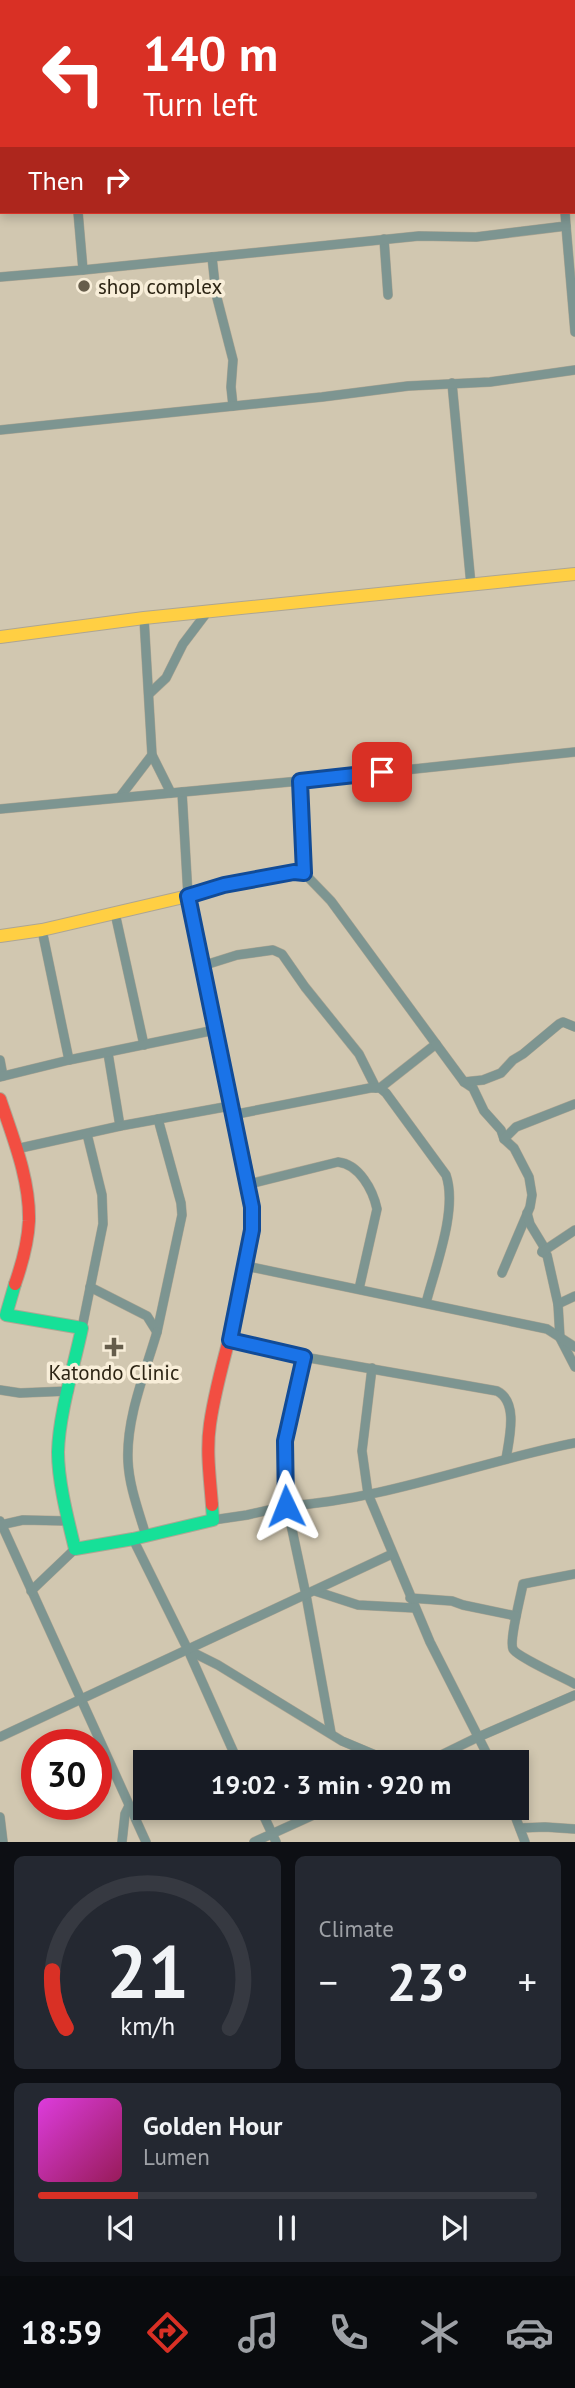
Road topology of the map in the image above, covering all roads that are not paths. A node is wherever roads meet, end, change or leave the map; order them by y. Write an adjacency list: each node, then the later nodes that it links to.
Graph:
1 (78, 214): 6 (street)
2 (565, 214): 3 (street)
3 (566, 226): 4 (street); 9 (street)
4 (384, 239): 5 (street); 8 (street)
5 (212, 257): 6 (street); 12 (street)
6 (83, 270): 7 (street)
7 (0, 277)
8 (388, 295)
9 (575, 332)
10 (575, 370): 11 (street)
11 (452, 383): 12 (street); 15 (street)
12 (233, 406): 13 (street)
13 (0, 430)
14 (575, 574): 15 (street)
15 (471, 585): 16 (street)
16 (208, 611): 17 (street); 19 (street)
17 (144, 618): 18 (street); 19 (street)
18 (0, 637)
19 (150, 693): 21 (street)
20 (575, 752): 22 (street)
21 (152, 755): 24 (street); 25 (street)
22 (300, 781): 23 (street); 27 (street)
23 (182, 792): 24 (street); 28 (street)
24 (171, 793): 25 (street)
25 (120, 797): 26 (street)
26 (0, 808)
27 (304, 873): 28 (street); 35 (street)
28 (188, 896): 29 (street); 32 (street)
29 (115, 913): 30 (street); 36 (street)
30 (42, 930): 31 (street); 39 (street)
31 (0, 936)
32 (202, 965): 34 (street); 42 (street)
33 (575, 1027): 41 (street)
34 (215, 1030): 36 (street); 45 (street)
35 (436, 1044): 41 (street); 42 (street)
36 (144, 1045): 37 (street)
37 (107, 1053): 39 (street); 47 (street)
38 (0, 1060): 40 (street)
39 (69, 1060): 40 (street)
40 (2, 1076)
41 (464, 1082): 49 (street)
42 (378, 1088): 45 (street); 60 (street)
43 (0, 1099): 50 (street)
44 (575, 1104): 49 (street)
45 (231, 1111): 46 (street); 51 (street)
46 (158, 1119): 47 (street); 62 (street)
47 (120, 1126): 48 (street)
48 (87, 1134): 50 (street); 57 (street)
49 (503, 1139): 52 (street)
50 (16, 1149): 63 (street)
51 (248, 1184): 55 (street); 58 (street)
52 (527, 1213): 54 (street); 56 (street)
53 (575, 1230): 54 (street)
54 (542, 1252): 61 (street)
55 (246, 1266): 58 (street); 68 (street)
56 (502, 1273)
57 (90, 1287): 64 (street); 65 (street)
58 (359, 1289): 60 (street)
59 (575, 1296): 61 (street)
60 (426, 1303): 67 (street)
61 (558, 1304): 67 (street)
62 (162, 1312): 64 (street); 66 (street)
63 (3, 1314): 65 (street)
64 (147, 1316): 66 (street)
65 (82, 1328): 74 (street)
66 (157, 1332): 82 (street)
67 (560, 1338): 69 (street); 71 (street)
68 (230, 1340): 70 (street); 79 (street)
69 (575, 1347)
70 (304, 1357): 72 (street); 78 (street)
71 (575, 1367)
72 (372, 1368): 76 (street); 77 (street)
73 (0, 1390): 74 (street)
74 (69, 1391): 80 (street)
75 (575, 1443): 76 (street)
76 (506, 1459): 77 (street)
77 (368, 1494): 78 (street); 84 (street)
78 (286, 1506): 79 (street); 87 (street)
79 (213, 1520): 82 (street)
80 (68, 1521): 81 (street); 83 (street)
81 (0, 1524): 86 (street)
82 (140, 1537): 83 (street); 90 (street)
83 (75, 1549): 86 (street)
84 (392, 1555): 87 (street); 88 (street)
85 (575, 1574): 89 (street)
86 (31, 1591): 93 (street)
87 (311, 1593): 88 (street); 90 (street); 94 (street)
88 (412, 1603): 89 (street); 98 (street)
89 (516, 1615): 91 (street)
90 (188, 1649): 93 (street); 95 (street); 99 (street)
91 (575, 1684)
92 (575, 1695): 98 (street)
93 (81, 1702): 97 (street); 103 (street)
94 (326, 1705): 95 (street); 96 (street)
95 (313, 1722): 96 (street)
96 (331, 1733): 100 (street)
97 (0, 1737)
98 (477, 1738): 101 (street); 102 (street)
99 (233, 1750)
100 (364, 1750)
101 (452, 1750)
102 (484, 1750)
103 (129, 1806): 112 (street); 113 (street)
104 (0, 1817): 111 (street)
105 (266, 1820): 110 (street)
106 (307, 1820): 110 (street)
107 (517, 1820): 108 (street)
108 (520, 1828): 109 (street); 115 (street)
109 (575, 1829)
110 (275, 1838): 114 (street)
111 (3, 1842)
112 (122, 1842)
113 (146, 1842)
114 (254, 1842)
115 (525, 1842)

